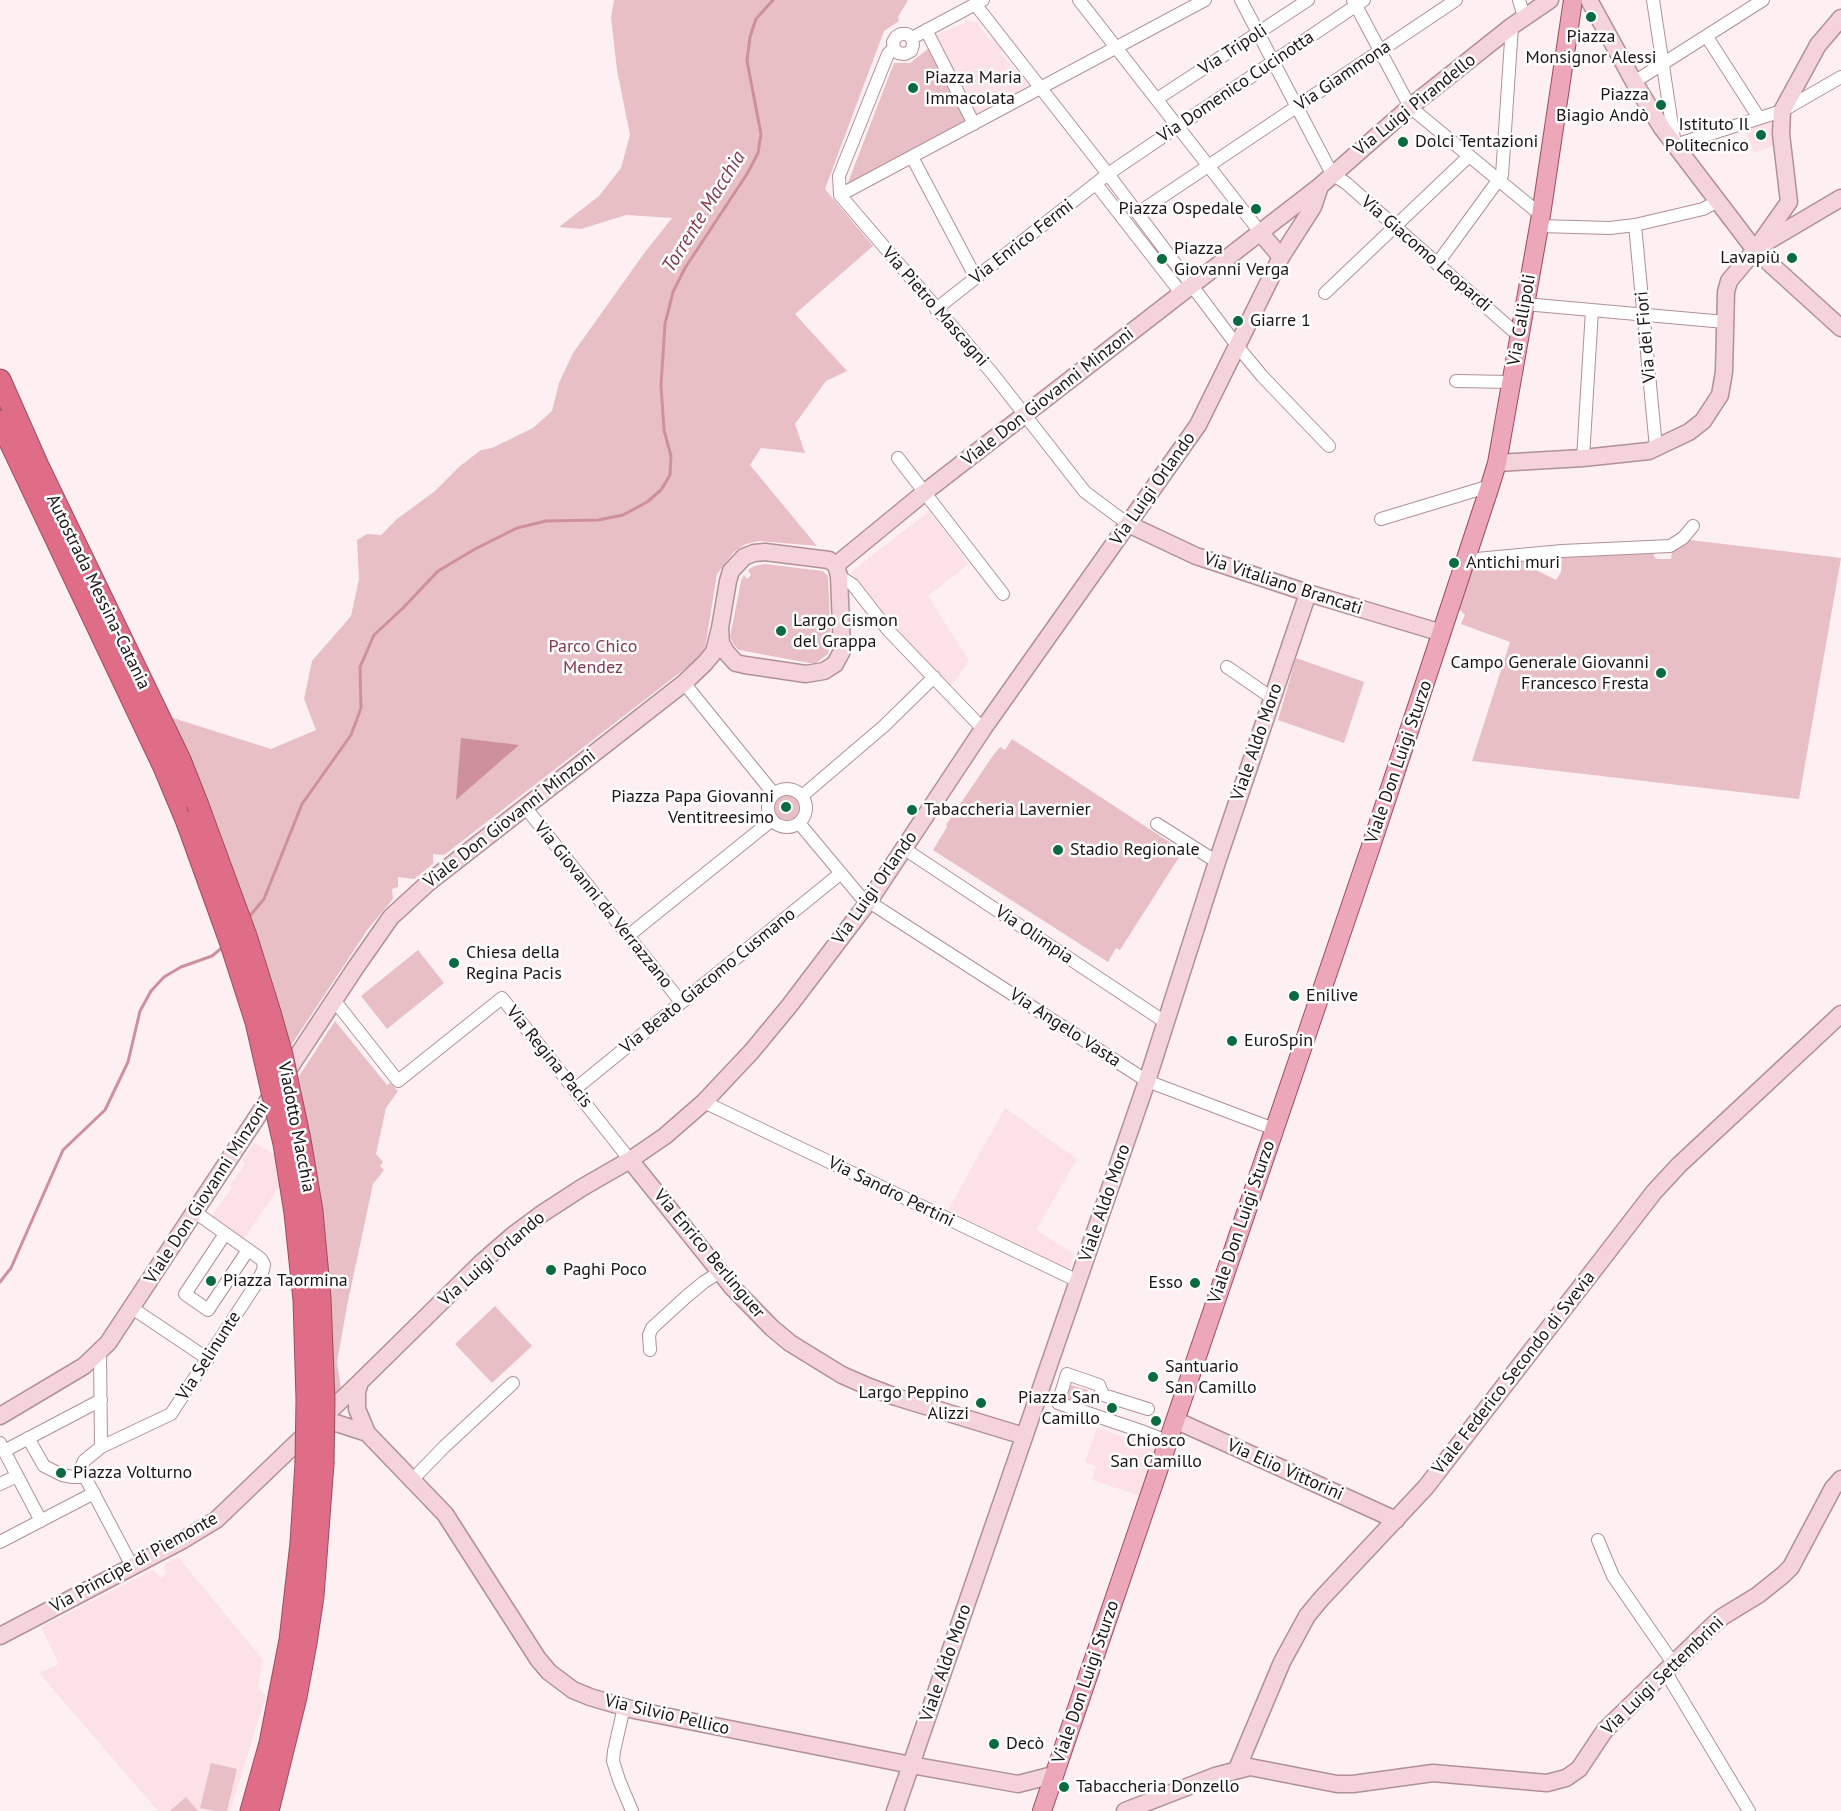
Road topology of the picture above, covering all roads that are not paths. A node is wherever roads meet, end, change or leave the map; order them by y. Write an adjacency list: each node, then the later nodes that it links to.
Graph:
1 (1079, 0): 21 (street)
2 (1205, 0): 21 (street)
3 (1241, 0): 19 (street)
4 (1308, 0): 19 (street, Via Tripoli)
5 (1456, 0): 22 (street, Via Giammona)
6 (1519, 0): 15 (street)
7 (1550, 0): 15 (street, Via Luigi Pirandello)
8 (1573, 0): 16 (main road, Via Callipoli)
9 (1589, 0): 17 (street)
10 (1653, 0): 24 (street)
11 (1763, 0): 20 (street)
12 (980, 2): 18 (street); 28 (street)
13 (1358, 2): 22 (street); 23 (street, Via Domenico Cucinotta)
14 (1841, 18): 26 (street)
15 (1518, 22): 32 (street, Via Luigi Pirandello); 43 (street)
16 (1569, 24): 17 (street); 51 (main road, Via Callipoli)
17 (1601, 24): 27 (street)
18 (926, 30): 35 (street); 45 (street)
19 (1258, 33): 23 (street); 30 (street, Via Tripoli)
20 (1707, 37): 24 (street); 34 (street)
21 (1116, 47): 28 (street); 30 (street)
22 (1380, 51): 31 (street, Via Giammona); 32 (street)
23 (1273, 62): 31 (street); 36 (street, Via Domenico Cucinotta)
24 (1664, 65): 27 (street); 37 (street)
25 (1841, 77): 29 (street)
26 (1799, 78): 29 (street); 33 (street)
27 (1634, 82): 37 (street)
28 (1040, 88): 35 (street); 41 (street)
29 (1808, 95): 33 (street)
30 (1157, 99): 36 (street)
31 (1296, 107): 40 (street, Via Giammona); 42 (street)
32 (1410, 107): 38 (street); 42 (street, Via Luigi Pirandello)
33 (1782, 111): 34 (street); 48 (street)
34 (1759, 118): 37 (street)
35 (974, 124): 39 (street)
36 (1178, 126): 40 (street); 41 (street, Via Domenico Cucinotta)
37 (1675, 146): 47 (street)
38 (1468, 157): 43 (street); 53 (street)
39 (914, 160): 45 (street); 58 (street)
40 (1209, 166): 49 (street); 54 (street)
41 (1108, 174): 44 (street, Via Enrico Fermi); 49 (street)
42 (1326, 180): 53 (street, Via Giacomo Leopardi); 54 (street, Via Luigi Pirandello); 56 (street, Via Luigi Orlando)
43 (1497, 181): 51 (street); 57 (street)
44 (1096, 184): 58 (street, Via Enrico Fermi); 59 (street)
45 (842, 197): 62 (street, Via Pietro Mascagni)
46 (1841, 198): 50 (street)
47 (1718, 201): 52 (street); 55 (street)
48 (1789, 202): 50 (street); 55 (street)
49 (1138, 213): 59 (street)
50 (1812, 213): 55 (street)
51 (1540, 221): 52 (street); 61 (main road, Via Callipoli)
52 (1635, 225): 64 (street, Via dei Fiori)
53 (1394, 227): 57 (street, Via Giacomo Leopardi); 60 (street)
54 (1258, 233): 56 (street); 59 (street, Viale Don Giovanni Minzoni)
55 (1755, 250): 65 (street); 66 (street)
56 (1281, 257): 68 (street, Via Luigi Orlando)
57 (1437, 264): 67 (street, Via Giacomo Leopardi)
58 (976, 278): 62 (street, Via Enrico Fermi)
59 (1186, 289): 68 (street); 72 (street, Viale Don Giovanni Minzoni)
60 (1325, 293)
61 (1525, 304): 63 (street); 67 (main road, Via Callipoli)
62 (936, 309): 72 (street, Via Pietro Mascagni)
63 (1592, 310): 64 (street); 77 (street)
64 (1644, 315): 65 (street); 75 (street, Via dei Fiori)
65 (1725, 322): 75 (street)
66 (1840, 326)
67 (1519, 336): 71 (main road, Via Callipoli)
68 (1238, 347): 74 (street); 82 (street, Via Luigi Orlando)
69 (0, 380): 98 (highway, Autostrada Messina-Catania)
70 (1456, 381): 71 (street)
71 (1511, 382): 78 (main road, Via Callipoli)
72 (1023, 416): 80 (street, Viale Don Giovanni Minzoni); 82 (street, Via Pietro Mascagni)
73 (0, 422): 100 (highway, Autostrada Messina-Catania)
74 (1329, 446)
75 (1656, 448): 77 (street)
76 (898, 458): 80 (street)
77 (1583, 458): 78 (street)
78 (1497, 463): 79 (main road, Via Callipoli)
79 (1490, 486): 81 (street); 84 (main road, Via Callipoli)
80 (925, 492): 85 (street, Viale Don Giovanni Minzoni); 87 (street)
81 (1381, 519)
82 (1128, 524): 86 (street, Via Vitaliano Brancati); 95 (street, Via Luigi Orlando)
83 (1693, 526): 84 (street)
84 (1466, 560): 89 (main road, Via Callipoli)
85 (843, 571): 88 (street); 90 (street); 92 (street)
86 (1308, 593): 89 (street, Via Vitaliano Brancati); 94 (street, Viale Aldo Moro)
87 (1003, 594)
88 (720, 628): 90 (street); 93 (street)
89 (1442, 633): 116 (main road, Viale Don Luigi Sturzo)
90 (736, 663): 93 (street)
91 (1227, 667): 94 (street)
92 (934, 678): 95 (street); 97 (street)
93 (684, 682): 96 (street); 99 (street, Viale Don Giovanni Minzoni)
94 (1272, 698): 105 (street, Viale Aldo Moro)
95 (983, 729): 104 (street, Via Luigi Orlando)
96 (771, 789): 97 (street); 101 (street)
97 (806, 792): 103 (street)
98 (197, 803): 143 (highway, Viadotto Macchia, bridge)
99 (525, 807): 108 (street, Via Giovanni da Verrazzano); 109 (street, Viale Don Giovanni Minzoni)
100 (187, 822): 143 (highway, Viadotto Macchia, bridge)
101 (767, 824): 103 (street); 108 (street)
102 (1157, 824): 105 (street)
103 (802, 827): 106 (street, Via Angelo Vasta)
104 (903, 848): 107 (street, Via Luigi Orlando); 112 (street, Via Olimpia)
105 (1217, 862): 112 (street, Viale Aldo Moro)
106 (840, 873): 107 (street, Via Angelo Vasta); 110 (street, Via Beato Giacomo Cusmano)
107 (869, 901): 113 (street, Via Angelo Vasta); 115 (street, Via Luigi Orlando)
108 (628, 936): 110 (street, Via Giovanni da Verrazzano)
109 (334, 1000): 114 (street, Via Regina Pacis); 118 (street, Viale Don Giovanni Minzoni)
110 (681, 1002): 114 (street, Via Beato Giacomo Cusmano)
111 (1841, 1014): 150 (street, Viale Federico Secondo di Svevia)
112 (1165, 1022): 113 (street, Viale Aldo Moro)
113 (1147, 1081): 116 (street, Via Angelo Vasta); 122 (street, Viale Aldo Moro)
114 (575, 1089): 117 (street, Via Regina Pacis)
115 (704, 1102): 117 (street, Via Luigi Orlando); 122 (street, Via Sandro Pertini)
116 (1274, 1129): 135 (main road, Viale Don Luigi Sturzo)
117 (630, 1160): 121 (street, Via Enrico Berlinguer); 127 (street, Via Luigi Orlando)
118 (195, 1212): 119 (street); 123 (street, Viale Don Giovanni Minzoni)
119 (225, 1234): 120 (street); 120 (street)
120 (248, 1250): 126 (street, Via Selinunte)
121 (720, 1272): 124 (street); 138 (street, Via Enrico Berlinguer)
122 (1078, 1281): 138 (street, Viale Aldo Moro)
123 (132, 1308): 125 (street, Viale Don Giovanni Minzoni); 126 (street)
124 (650, 1350)
125 (100, 1353): 130 (street); 133 (street, Viale Don Giovanni Minzoni)
126 (208, 1359): 142 (street, Via Selinunte)
127 (360, 1382): 131 (street, Via Luigi Orlando); 137 (street)
128 (513, 1383): 147 (street)
129 (1103, 1395): 132 (street); 134 (street); 134 (street)
130 (101, 1400): 139 (street); 142 (street)
131 (338, 1404): 136 (street, Via Principe di Piemonte); 137 (street)
132 (1148, 1409)
133 (0, 1416)
134 (1097, 1416): 140 (street)
135 (1174, 1420): 140 (main road, Viale Don Luigi Sturzo); 150 (street, Via Elio Vittorini)
136 (312, 1428): 137 (street); 154 (street, Via Principe di Piemonte)
137 (360, 1428): 147 (street, Via Silvio Pellico)
138 (1024, 1436): 158 (street, Viale Aldo Moro)
139 (28, 1438): 141 (street); 145 (street)
140 (1167, 1441): 160 (main road, Viale Don Luigi Sturzo)
141 (2, 1447): 144 (street)
142 (101, 1447): 145 (street, Via Selinunte)
143 (315, 1463): 163 (highway); 164 (highway)
144 (17, 1476): 148 (street); 151 (street)
145 (85, 1477): 149 (street)
146 (1841, 1479): 156 (street, Via Luigi Settembrini)
147 (412, 1480): 157 (street, Via Silvio Pellico)
148 (0, 1484)
149 (94, 1493): 151 (street); 154 (street)
150 (1396, 1520): 159 (street, Viale Federico Secondo di Svevia)
151 (41, 1521): 153 (street)
152 (1598, 1540): 156 (street)
153 (0, 1542)
154 (132, 1566): 155 (street, Via Principe di Piemonte)
155 (0, 1636)
156 (1669, 1667): 159 (street, Via Luigi Settembrini); 168 (street)
157 (624, 1707): 158 (street, Via Silvio Pellico); 165 (street)
158 (911, 1765): 161 (street, Via Silvio Pellico); 166 (street, Viale Aldo Moro)
159 (1237, 1769): 167 (street, Via Luigi Settembrini)
160 (1053, 1775): 161 (street); 162 (main road, Viale Don Luigi Sturzo)
161 (1018, 1784): 162 (street)
162 (1043, 1807)
163 (251, 1811)
164 (268, 1811)
165 (632, 1811)
166 (895, 1811)
167 (1125, 1811)
168 (1749, 1811)

